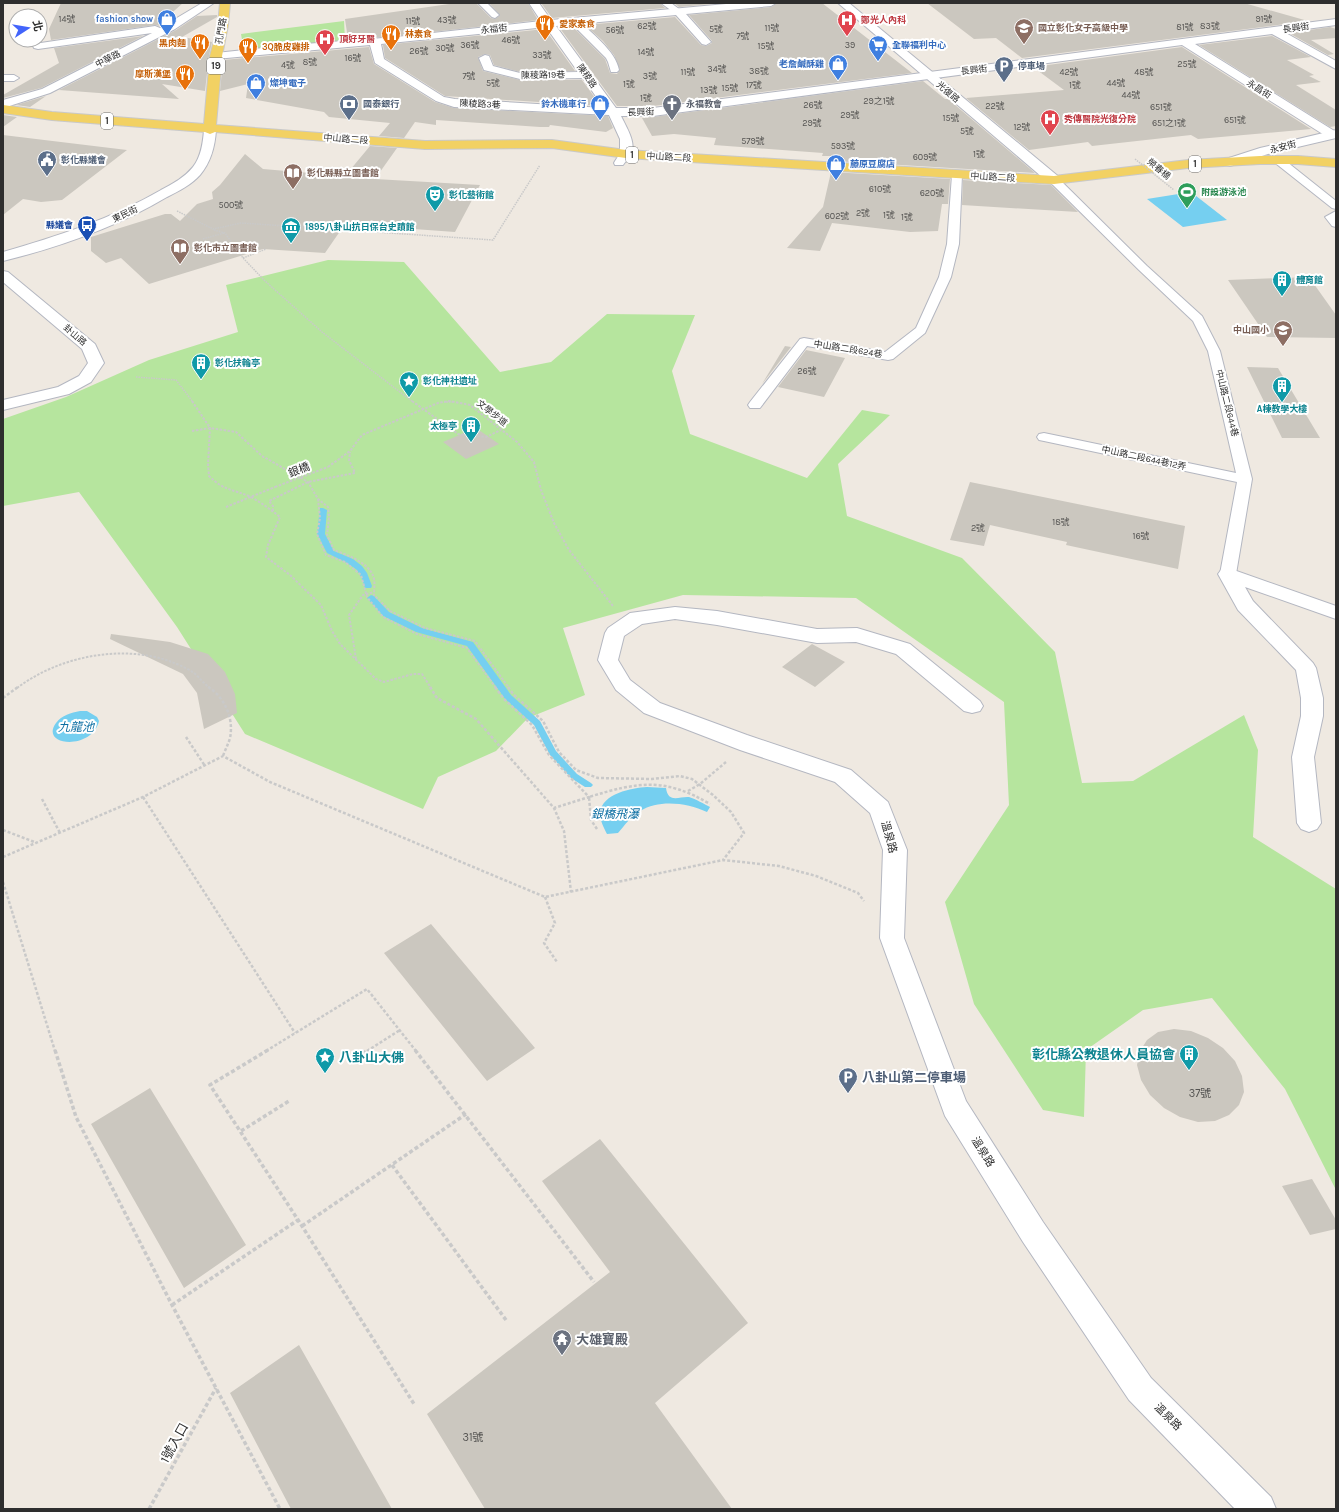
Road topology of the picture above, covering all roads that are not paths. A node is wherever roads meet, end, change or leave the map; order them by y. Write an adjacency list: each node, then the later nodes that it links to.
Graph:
1 (209, 3): 13 (street, 中華路)
2 (225, 3): 19 (main road, 孔門路 / 19)
3 (482, 3): 9 (lane)
4 (534, 3): 12 (street, 陳稜路)
5 (665, 3): 8 (lane)
6 (771, 3): 8 (street, 永福街)
7 (843, 3): 24 (street, 光復路)
8 (679, 12): 10 (street, 永福街); 16 (street)
9 (495, 15)
10 (574, 21): 12 (street, 永福街); 22 (lane)
11 (1336, 22): 14 (street, 長興街)
12 (549, 23): 15 (street, 永福街); 23 (street, 陳稜路)
13 (171, 27): 18 (street); 27 (street, 中華路)
14 (1275, 31): 17 (street, 長興街); 21 (street)
15 (375, 41): 19 (street, 永福街); 29 (street, 陳稜路3巷)
16 (706, 42)
17 (1186, 43): 24 (street, 長興街); 31 (street, 永昌街)
18 (48, 45)
19 (216, 56): 30 (main road, 孔門路 / 19)
20 (486, 58): 23 (street, 陳稜路19巷)
21 (1336, 66)
22 (614, 70)
23 (586, 74): 29 (street, 陳稜路)
24 (928, 76): 29 (street, 長興街); 37 (street, 光復路)
25 (3, 78): 26 (lane)
26 (14, 78)
27 (3, 104)
28 (3, 109): 30 (main road, 中山路二段 / 1)
29 (613, 112): 32 (street, 陳稜路)
30 (210, 130): 32 (main road, 中山路二段 / 1); 41 (street, 東民街)
31 (1335, 135): 34 (street, 永安街)
32 (623, 158): 36 (main road, 中山路二段 / 1)
33 (1278, 160): 34 (main road, 中山路二段 / 1); 35 (main road, 中山路二段 / 1); 38 (lane)
34 (1230, 162): 37 (main road, 中山路二段 / 1)
35 (1336, 164)
36 (957, 175): 37 (main road, 中山路二段 / 1); 44 (lane, 中山路二段624巷)
37 (1054, 180): 46 (lane, 中山路二段644巷)
38 (1336, 206)
39 (1336, 214): 40 (lane)
40 (1336, 224)
41 (3, 257)
42 (3, 276): 43 (street, 卦山路)
43 (3, 405)
44 (755, 406)
45 (1044, 437): 46 (lane, 中山路二段644巷12弄)
46 (1245, 479): 47 (lane, 中山路二段644巷)
47 (1228, 574): 48 (street); 50 (street)
48 (1336, 613)
49 (972, 706): 51 (street, 溫泉路)
50 (1309, 823)
51 (1259, 1509)

